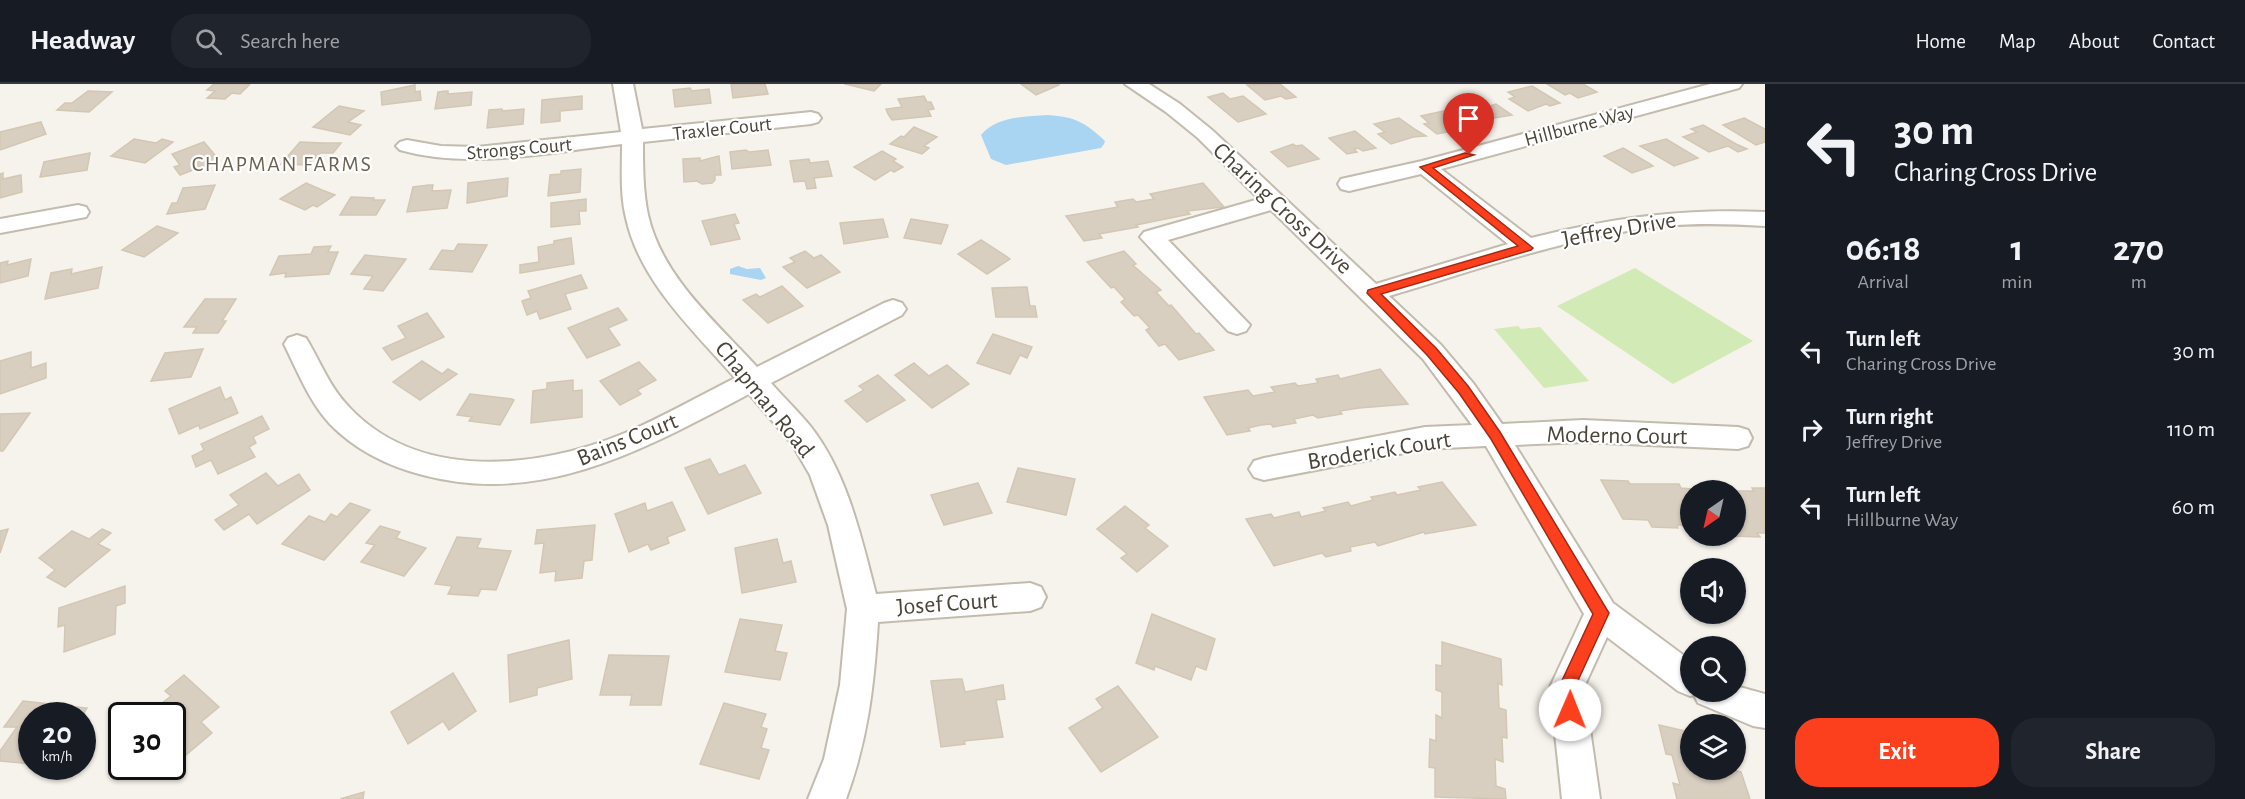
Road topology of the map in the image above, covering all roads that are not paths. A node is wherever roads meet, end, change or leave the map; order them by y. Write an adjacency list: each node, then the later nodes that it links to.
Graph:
1 (623, 84): 5 (street, Chapman Road)
2 (1135, 84): 9 (street, Charing Cross Drive)
3 (1732, 84): 7 (street, Hillburne Way)
4 (812, 118): 5 (street, Traxler Court)
5 (632, 137): 6 (street, Strongs Court); 18 (street, Chapman Road)
6 (407, 146)
7 (1425, 167): 8 (street, Hillburne Way); 13 (street)
8 (1349, 184)
9 (1276, 201): 14 (street, Charing Cross Drive); 16 (street)
10 (78, 212): 12 (street)
11 (1765, 219): 13 (street, Jeffrey Drive)
12 (0, 226)
13 (1527, 248): 14 (street, Jeffrey Drive)
14 (1372, 293): 19 (street, Charing Cross Drive)
15 (893, 309): 18 (street, Bains Court)
16 (1237, 325)
17 (297, 344): 18 (street, Bains Court)
18 (753, 380): 23 (street, Chapman Road)
19 (1495, 436): 20 (street, Moderno Court); 21 (street, Broderick Court); 24 (street, Charing Cross Drive)
20 (1738, 438)
21 (1264, 469)
22 (1030, 597): 23 (street, Josef Court)
23 (863, 609): 28 (street, Chapman Road)
24 (1601, 613): 25 (street); 29 (street)
25 (1680, 672)
26 (1735, 702): 27 (street)
27 (1765, 711)
28 (827, 799)
29 (1581, 799)

